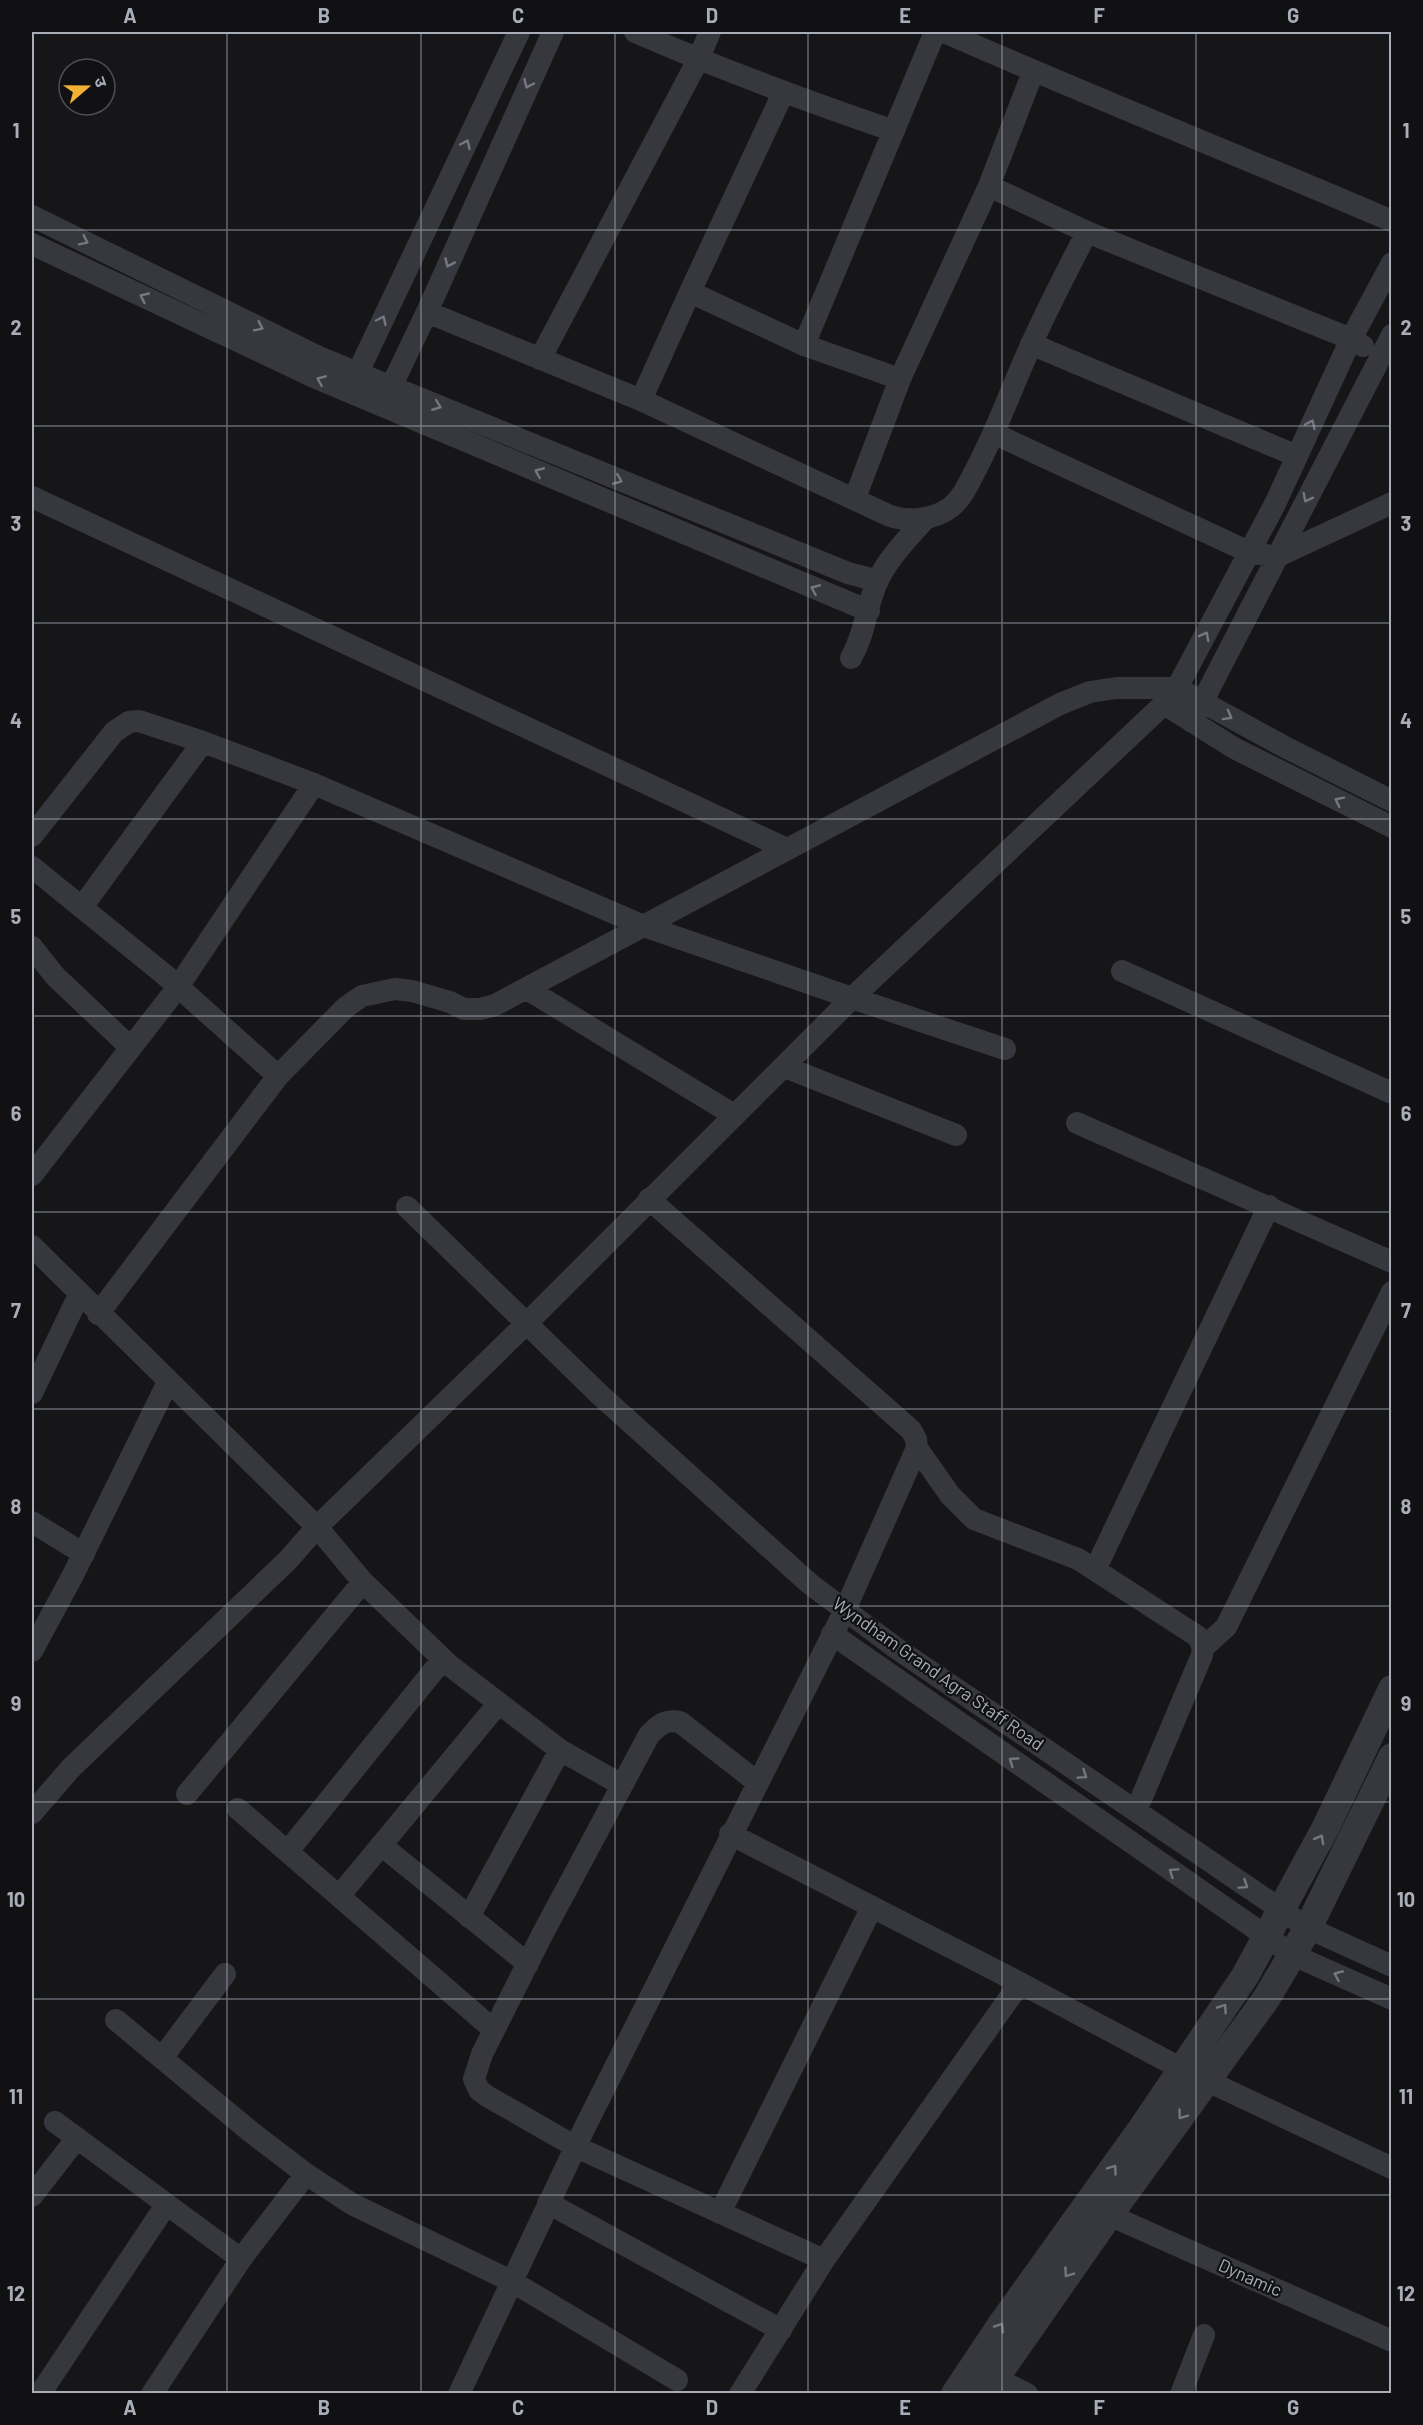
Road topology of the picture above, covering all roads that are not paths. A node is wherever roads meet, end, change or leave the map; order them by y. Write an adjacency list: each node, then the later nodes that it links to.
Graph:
1 (519, 32): 26 (street, one-way to 1)
2 (553, 32): 18 (street, one-way to 18)
3 (635, 32): 7 (street)
4 (710, 32): 7 (street)
5 (935, 32): 10 (street)
6 (944, 32): 8 (street)
7 (698, 60): 9 (street); 24 (street)
8 (1034, 72): 11 (street); 13 (street)
9 (783, 93): 10 (street); 17 (street)
10 (894, 131): 22 (street)
11 (989, 186): 14 (street); 25 (street)
12 (32, 216): 26 (street, one-way to 26)
13 (1392, 221)
14 (1087, 232): 20 (street); 21 (street)
15 (32, 244): 26 (street, one-way to 15)
16 (1392, 263): 20 (street)
17 (690, 292): 22 (street); 28 (street)
18 (427, 312): 24 (street); 27 (street)
19 (1392, 335): 23 (street)
20 (1351, 339): 23 (street); 30 (street, one-way to 20)
21 (1031, 344): 29 (street); 30 (street)
22 (804, 345): 25 (street)
23 (1380, 357): 37 (street, one-way to 37)
24 (540, 359): 28 (street)
25 (900, 379): 33 (street)
26 (354, 382): 27 (street)
27 (385, 396): 38 (street, one-way to 38); 39 (street, one-way to 27)
28 (642, 400): 33 (street)
29 (995, 434): 35 (street); 36 (street)
30 (1297, 456): 36 (street)
31 (1392, 485): 34 (street)
32 (32, 496): 49 (street)
33 (855, 498): 35 (street)
34 (1385, 506): 37 (street)
35 (926, 518): 38 (street)
36 (1249, 552): 37 (street); 41 (street, one-way to 36)
37 (1276, 556): 42 (street)
38 (878, 581): 39 (street)
39 (869, 611): 40 (street)
40 (851, 658)
41 (1171, 696): 42 (street); 43 (street); 49 (street); 57 (street)
42 (1202, 702): 43 (street); 46 (street, one-way to 46)
43 (1192, 722): 47 (street, one-way to 43)
44 (203, 742): 45 (street); 48 (street); 51 (street)
45 (314, 784): 52 (street); 55 (street)
46 (1392, 801)
47 (1392, 827)
48 (32, 836)
49 (787, 849): 52 (street)
50 (32, 867): 51 (street)
51 (82, 907): 55 (street)
52 (644, 926): 56 (street); 57 (street)
53 (32, 947): 58 (street)
54 (1122, 971): 62 (street)
55 (178, 987): 58 (street); 61 (street)
56 (527, 989): 61 (street); 63 (street)
57 (852, 998): 59 (street); 60 (street)
58 (131, 1048): 66 (street)
59 (1005, 1049)
60 (785, 1067): 63 (street); 65 (street)
61 (278, 1076): 74 (street)
62 (1392, 1093)
63 (734, 1115): 67 (street)
64 (1077, 1123): 68 (street)
65 (956, 1135)
66 (32, 1175)
67 (649, 1199): 75 (street); 78 (street)
68 (1269, 1206): 71 (street); 82 (street)
69 (407, 1207): 75 (street, Wyndham Grand Agra Staff Road)
70 (32, 1246): 73 (street)
71 (1392, 1262)
72 (1392, 1292): 86 (street)
73 (79, 1294): 74 (street); 77 (street)
74 (98, 1314): 76 (street)
75 (526, 1324): 80 (street); 84 (street, Wyndham Grand Agra Staff Road)
76 (168, 1382): 80 (street); 81 (street)
77 (32, 1393)
78 (917, 1448): 82 (street); 84 (street)
79 (32, 1522): 81 (street)
80 (317, 1527): 83 (street); 98 (street)
81 (84, 1554): 87 (street)
82 (1095, 1570): 86 (street)
83 (363, 1582): 88 (street); 95 (street)
84 (845, 1610): 85 (street); 97 (street, Wyndham Grand Agra Staff Road, one-way to 97)
85 (832, 1634): 93 (street); 107 (street, one-way to 85)
86 (1203, 1648): 97 (street)
87 (32, 1651)
88 (443, 1659): 90 (street); 101 (street)
89 (1392, 1689): 104 (street, one-way to 89)
90 (498, 1704): 91 (street); 100 (street)
91 (560, 1750): 94 (street); 105 (street)
92 (1392, 1758): 106 (street)
93 (757, 1782): 94 (street); 99 (street)
94 (622, 1785): 109 (street)
95 (187, 1794)
96 (238, 1809): 101 (street)
97 (1136, 1811): 104 (street, Wyndham Grand Agra Staff Road, one-way to 104)
98 (32, 1813)
99 (730, 1834): 103 (street); 120 (street)
100 (381, 1845): 102 (street); 105 (street)
101 (288, 1851): 102 (street)
102 (340, 1895): 115 (street)
103 (872, 1907): 112 (street); 126 (street)
104 (1281, 1910): 106 (street, Wyndham Grand Agra Staff Road); 107 (street)
105 (469, 1917): 109 (street)
106 (1308, 1928): 108 (street); 110 (street, Wyndham Grand Agra Staff Road)
107 (1266, 1936): 108 (street); 117 (street, one-way to 107)
108 (1293, 1955): 113 (street, one-way to 108); 117 (street)
109 (528, 1964): 115 (street)
110 (1392, 1966)
111 (225, 1974): 116 (street)
112 (1020, 1983): 117 (street); 129 (street)
113 (1392, 1999)
114 (116, 2020): 116 (street)
115 (494, 2030): 120 (street)
116 (162, 2058): 122 (street)
117 (1195, 2075): 121 (street); 127 (street, one-way to 127); 135 (street, one-way to 117)
118 (55, 2122): 119 (street)
119 (77, 2138): 123 (street); 125 (street)
120 (576, 2147): 124 (street); 126 (street)
121 (1392, 2168)
122 (306, 2174): 128 (street); 130 (street)
123 (32, 2196)
124 (548, 2202): 130 (street); 131 (street)
125 (166, 2205): 128 (street); 136 (street)
126 (720, 2213): 129 (street)
127 (1108, 2215): 133 (street, Dynamic); 135 (street, one-way to 135)
128 (241, 2259): 137 (street)
129 (824, 2260): 131 (street)
130 (511, 2281): 134 (street); 138 (street)
131 (781, 2330): 139 (street)
132 (1204, 2335): 142 (street)
133 (1392, 2341)
134 (677, 2380)
135 (984, 2380): 140 (street); 141 (street)
136 (39, 2394)
137 (152, 2394)
138 (459, 2394)
139 (740, 2394)
140 (955, 2394)
141 (1027, 2394)
142 (1181, 2394)

